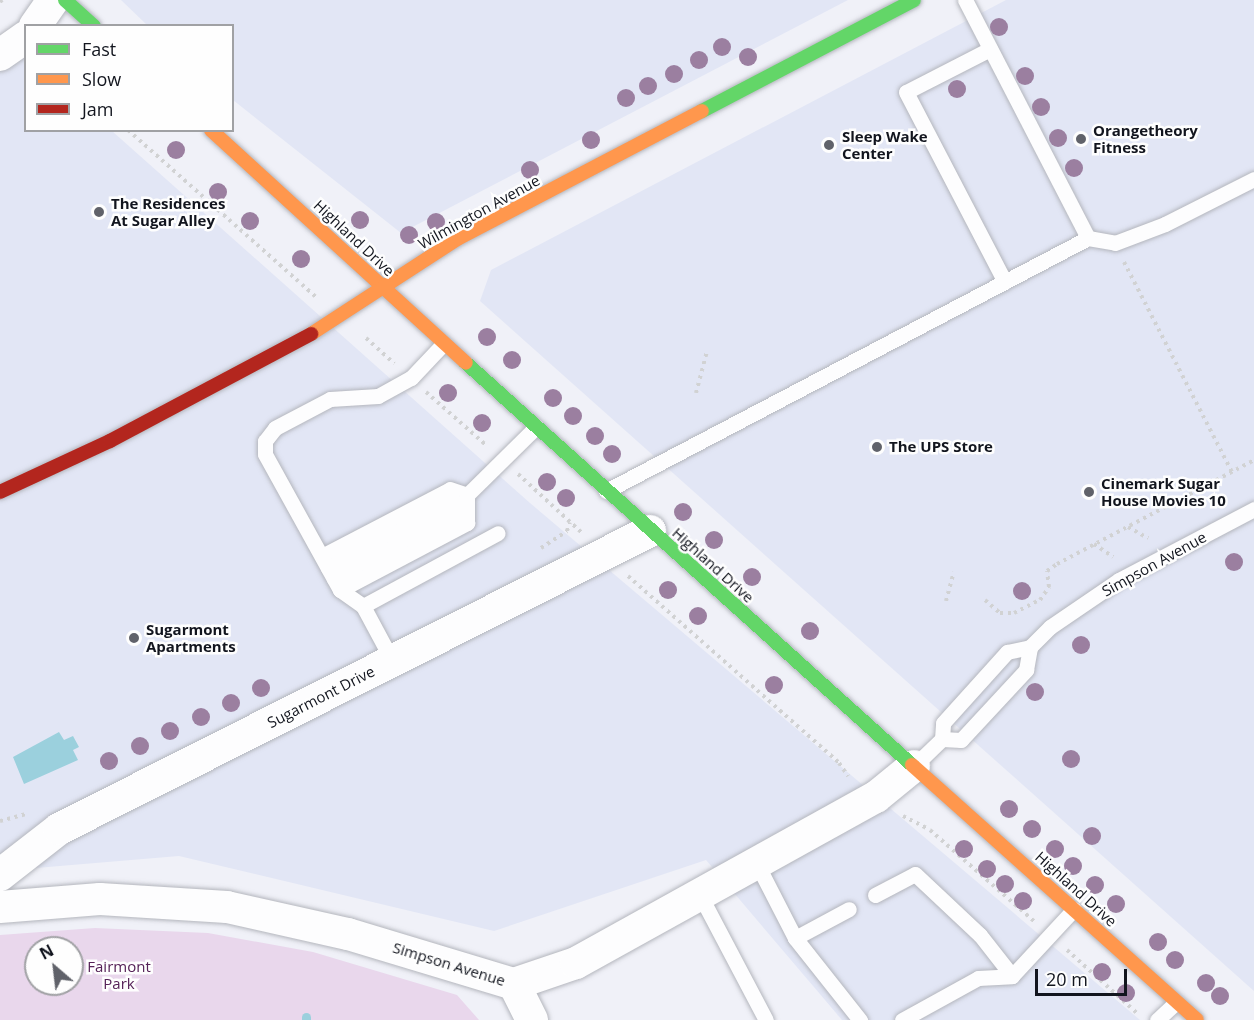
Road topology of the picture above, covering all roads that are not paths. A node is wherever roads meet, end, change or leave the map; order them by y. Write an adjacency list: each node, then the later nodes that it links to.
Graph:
1 (52, 0): 5 (street)
2 (65, 0): 6 (street)
3 (914, 0): 14 (street, Wilmington Avenue)
4 (965, 0): 8 (lane)
5 (36, 24)
6 (92, 24)
7 (24, 38): 9 (street)
8 (990, 49): 12 (lane); 13 (lane)
9 (0, 56)
10 (213, 132): 14 (street, Highland Drive)
11 (1254, 179): 12 (lane)
12 (1089, 238): 13 (lane)
13 (1005, 282): 17 (lane)
14 (384, 287): 15 (street, Highland Drive); 18 (street, Wilmington Avenue)
15 (443, 344): 16 (street, Highland Drive); 25 (lane)
16 (536, 427): 17 (street, Highland Drive); 19 (lane)
17 (606, 490): 22 (street, Highland Drive)
18 (0, 492)
19 (467, 501): 21 (lane); 25 (lane); 25 (lane)
20 (1254, 509): 27 (lane, Simpson Avenue)
21 (467, 523): 24 (lane); 25 (lane)
22 (650, 531): 28 (street, Sugarmont Drive); 30 (street, Highland Drive)
23 (498, 533): 24 (lane)
24 (470, 549): 26 (lane)
25 (331, 573): 26 (lane)
26 (363, 606): 28 (lane)
27 (1030, 647): 29 (lane, Simpson Avenue); 29 (lane, Simpson Avenue)
28 (393, 662): 32 (street, Sugarmont Drive)
29 (942, 740): 30 (lane, Simpson Avenue)
30 (914, 766): 31 (street, Simpson Avenue); 37 (street, Highland Drive)
31 (758, 864): 33 (street, Simpson Avenue); 38 (lane)
32 (0, 875)
33 (700, 895): 40 (street, Simpson Avenue); 43 (lane)
34 (875, 895): 39 (lane)
35 (0, 907): 40 (street, Simpson Avenue)
36 (849, 909): 38 (lane)
37 (1074, 909): 39 (lane); 41 (street, Highland Drive)
38 (795, 938): 44 (lane)
39 (1012, 976): 45 (lane)
40 (514, 984): 42 (street)
41 (1176, 1002): 46 (lane); 47 (street, Highland Drive)
42 (532, 1020)
43 (766, 1020)
44 (860, 1020)
45 (902, 1020)
46 (1157, 1020)
47 (1197, 1020)

